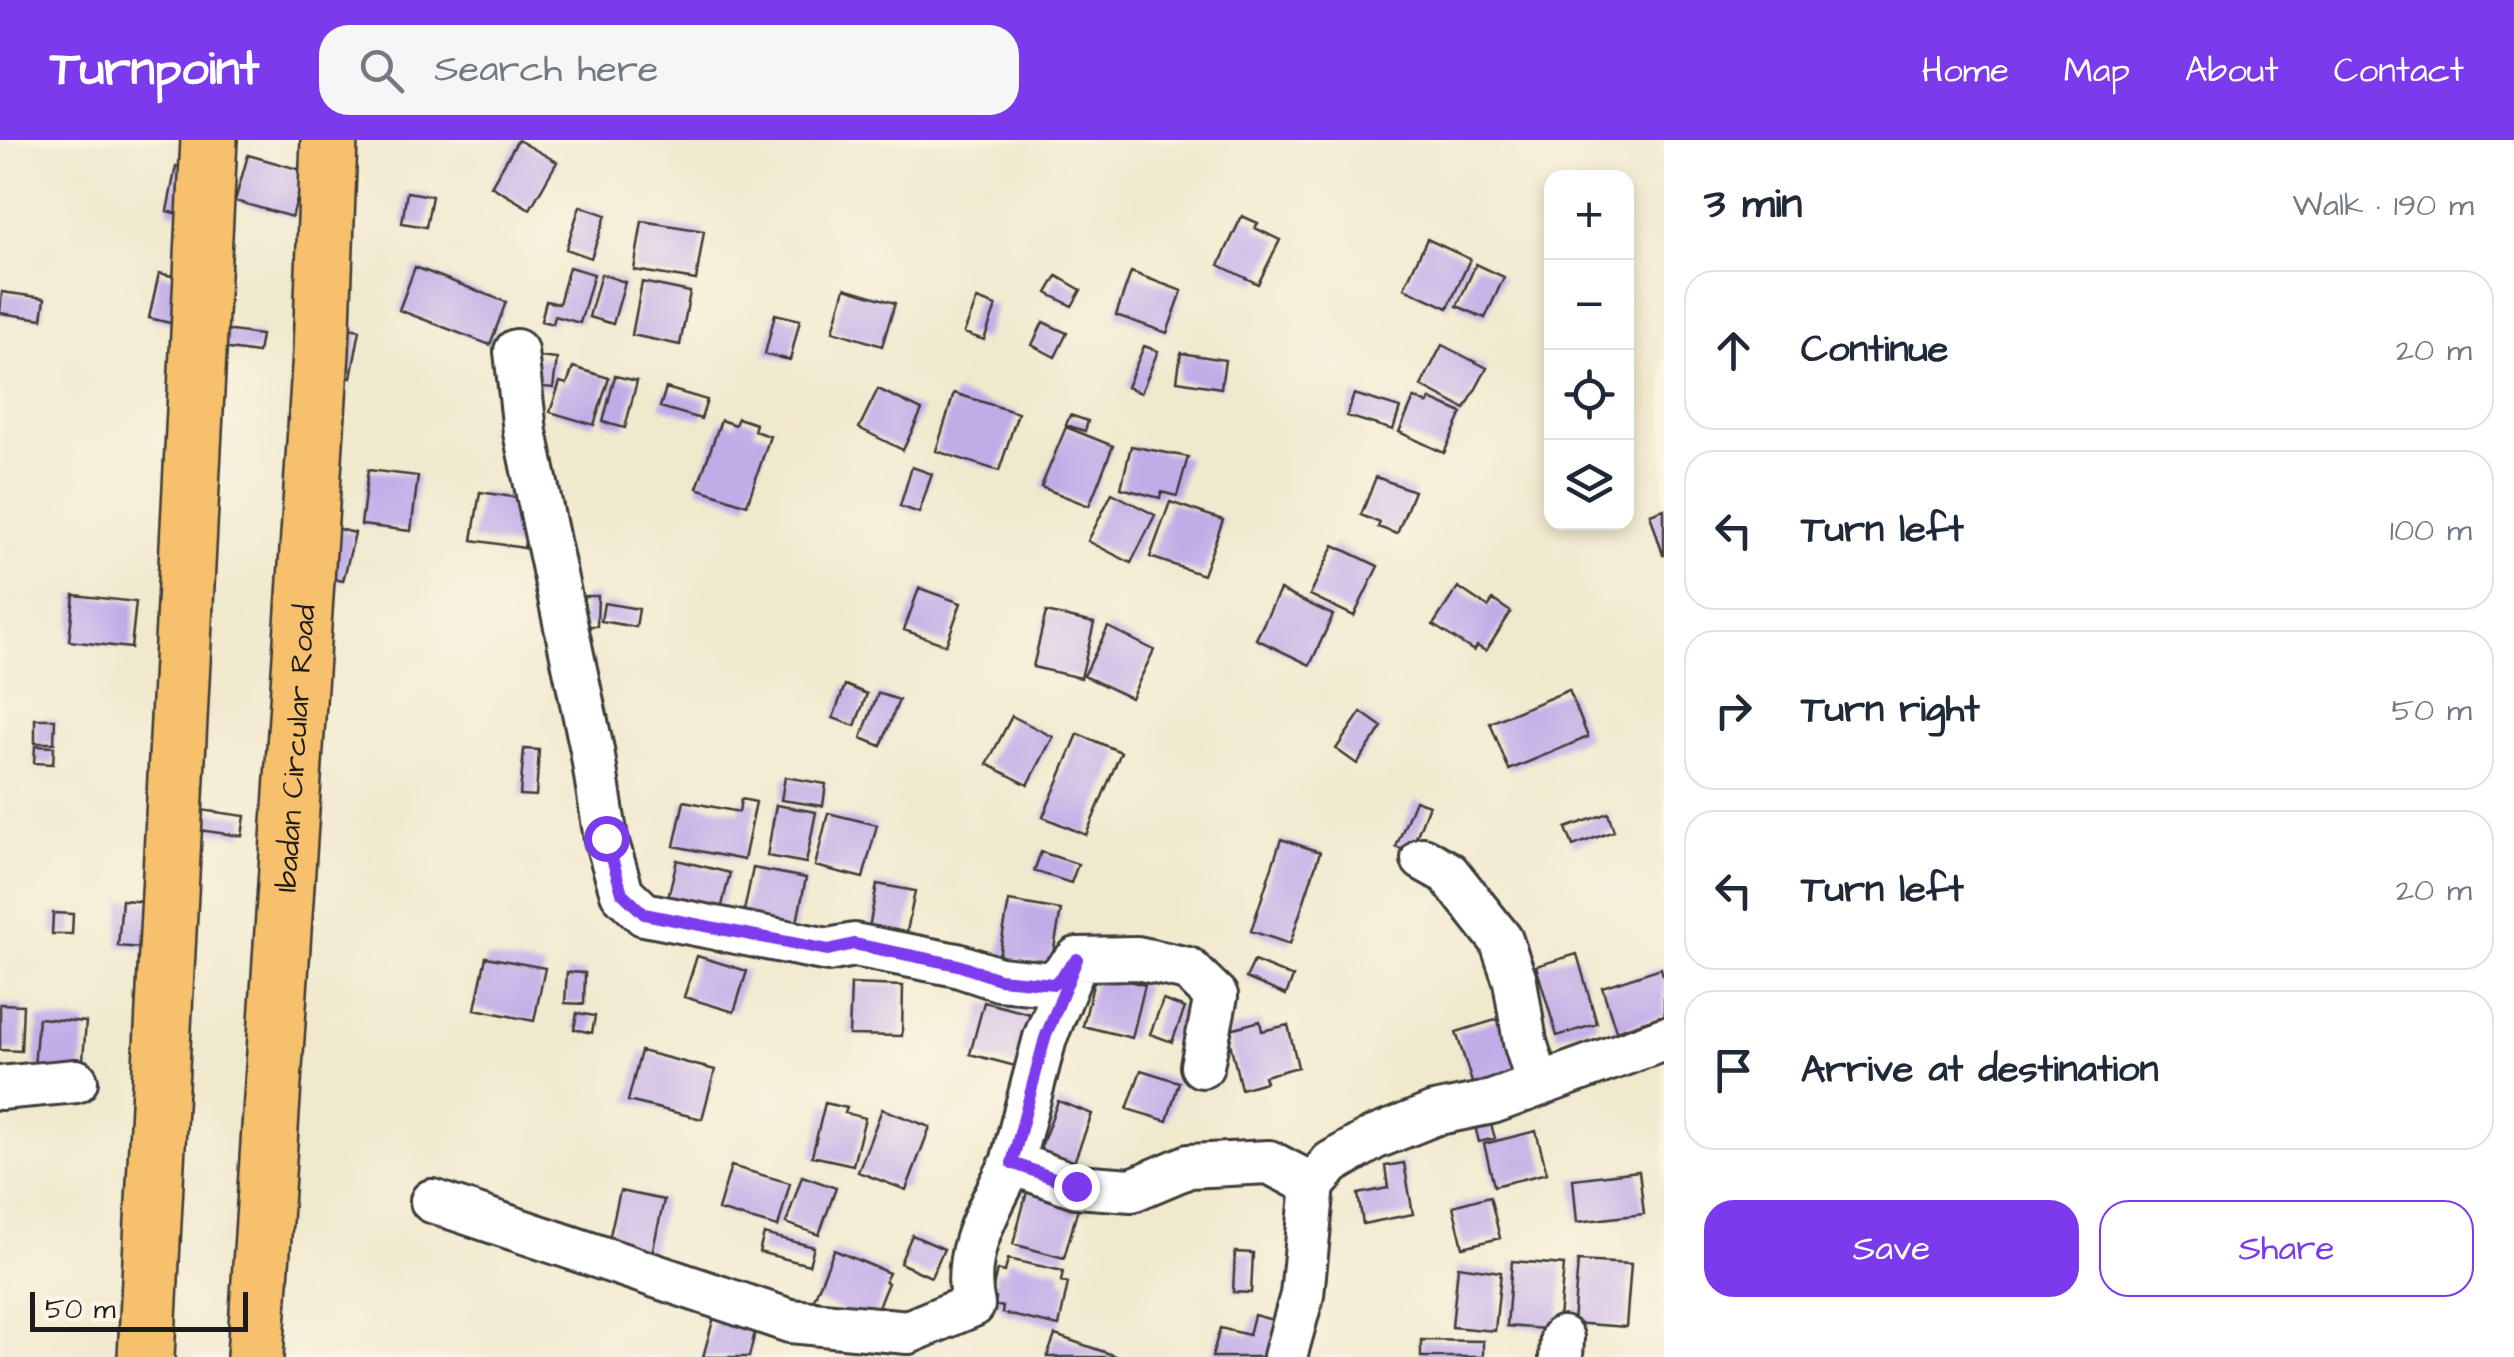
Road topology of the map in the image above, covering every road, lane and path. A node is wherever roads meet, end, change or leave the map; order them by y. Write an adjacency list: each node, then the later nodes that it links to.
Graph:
1 (209, 140): 14 (highway)
2 (330, 140): 15 (highway, Ibadan Circular Road)
3 (516, 351): 5 (street)
4 (1422, 859): 9 (street)
5 (1077, 959): 7 (street); 11 (street)
6 (1664, 1040): 9 (street)
7 (1202, 1066)
8 (76, 1081): 10 (street)
9 (1538, 1084): 12 (street)
10 (0, 1088)
11 (1012, 1163): 12 (street); 13 (street)
12 (1312, 1185): 16 (street)
13 (432, 1201)
14 (146, 1357)
15 (255, 1357)
16 (1285, 1357)

